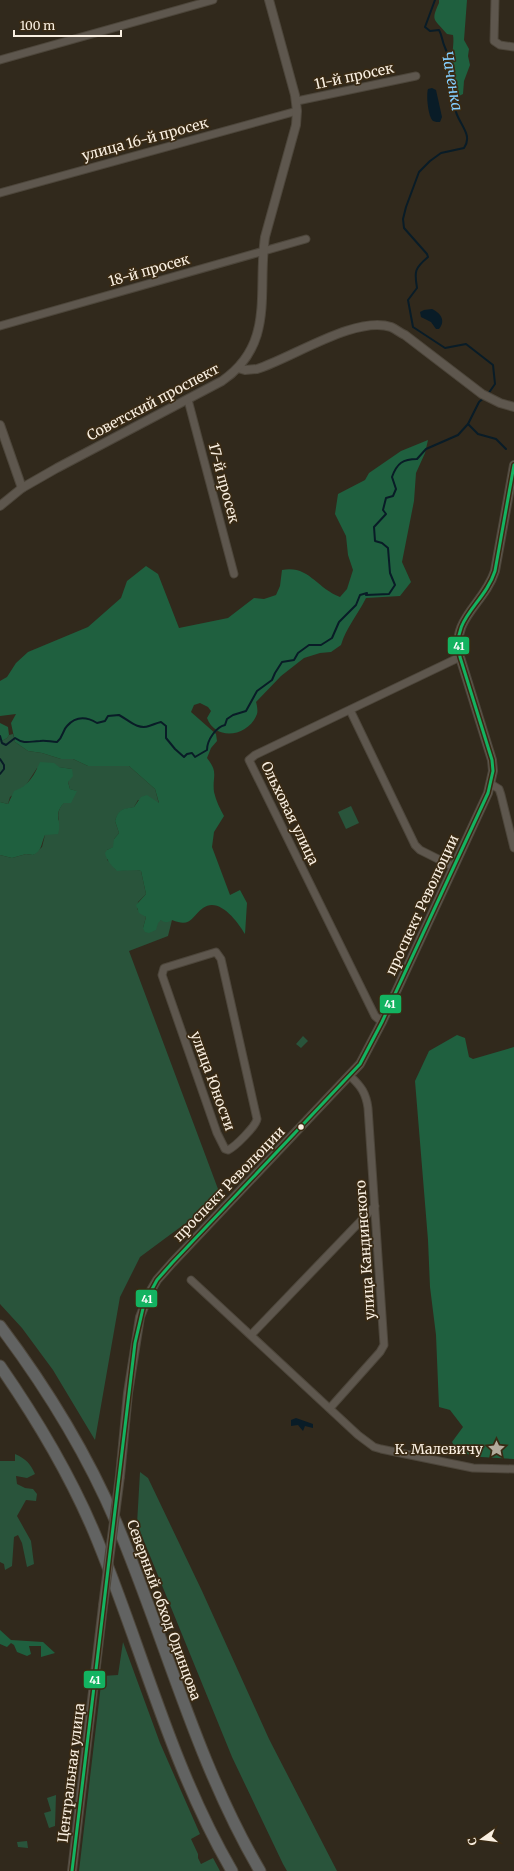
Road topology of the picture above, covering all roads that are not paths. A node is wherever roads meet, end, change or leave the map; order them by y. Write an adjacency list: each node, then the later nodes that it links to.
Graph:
1 (213, 0): 5 (street)
2 (268, 0): 7 (street, Советский проспект)
3 (495, 0): 4 (street)
4 (514, 47)
5 (0, 60)
6 (416, 76): 7 (street, 11-й просек)
7 (296, 101): 8 (street, Советский проспект)
8 (298, 110): 9 (street, улица 16-й просек); 11 (street, Советский проспект)
9 (0, 193)
10 (306, 239): 11 (street, 18-й просек)
11 (263, 251): 12 (street, 18-й просек); 13 (street, Советский проспект)
12 (0, 326)
13 (238, 368): 14 (street, Советский проспект); 15 (street)
14 (188, 400): 18 (street, Советский проспект); 21 (street, 17-й просек)
15 (514, 407)
16 (0, 425): 18 (street)
17 (514, 465): 19 (street, проспект Революции)
18 (22, 488): 20 (street, Советский проспект)
19 (512, 493): 22 (street, проспект Революции)
20 (0, 506)
21 (234, 574)
22 (460, 657): 23 (street, Ольховая улица); 24 (street, проспект Революции)
23 (350, 710): 26 (street); 28 (street, Ольховая улица)
24 (491, 784): 25 (street); 26 (street, проспект Революции)
25 (514, 848)
26 (454, 867): 28 (street, проспект Революции)
27 (228, 992): 27 (street, улица Юности)
28 (382, 1022): 29 (street, проспект Революции)
29 (350, 1076): 30 (street, улица Кандинского); 37 (street, проспект Революции)
30 (375, 1206): 33 (street); 35 (street, улица Кандинского)
31 (191, 1280): 33 (street)
32 (0, 1326): 40 (highway, Северный обход Одинцова)
33 (251, 1336): 35 (street)
34 (0, 1366): 39 (highway)
35 (330, 1408): 36 (street)
36 (514, 1469)
37 (120, 1476): 38 (street, Центральная улица, bridge)
38 (72, 1871)
39 (232, 1871)
40 (260, 1871)

